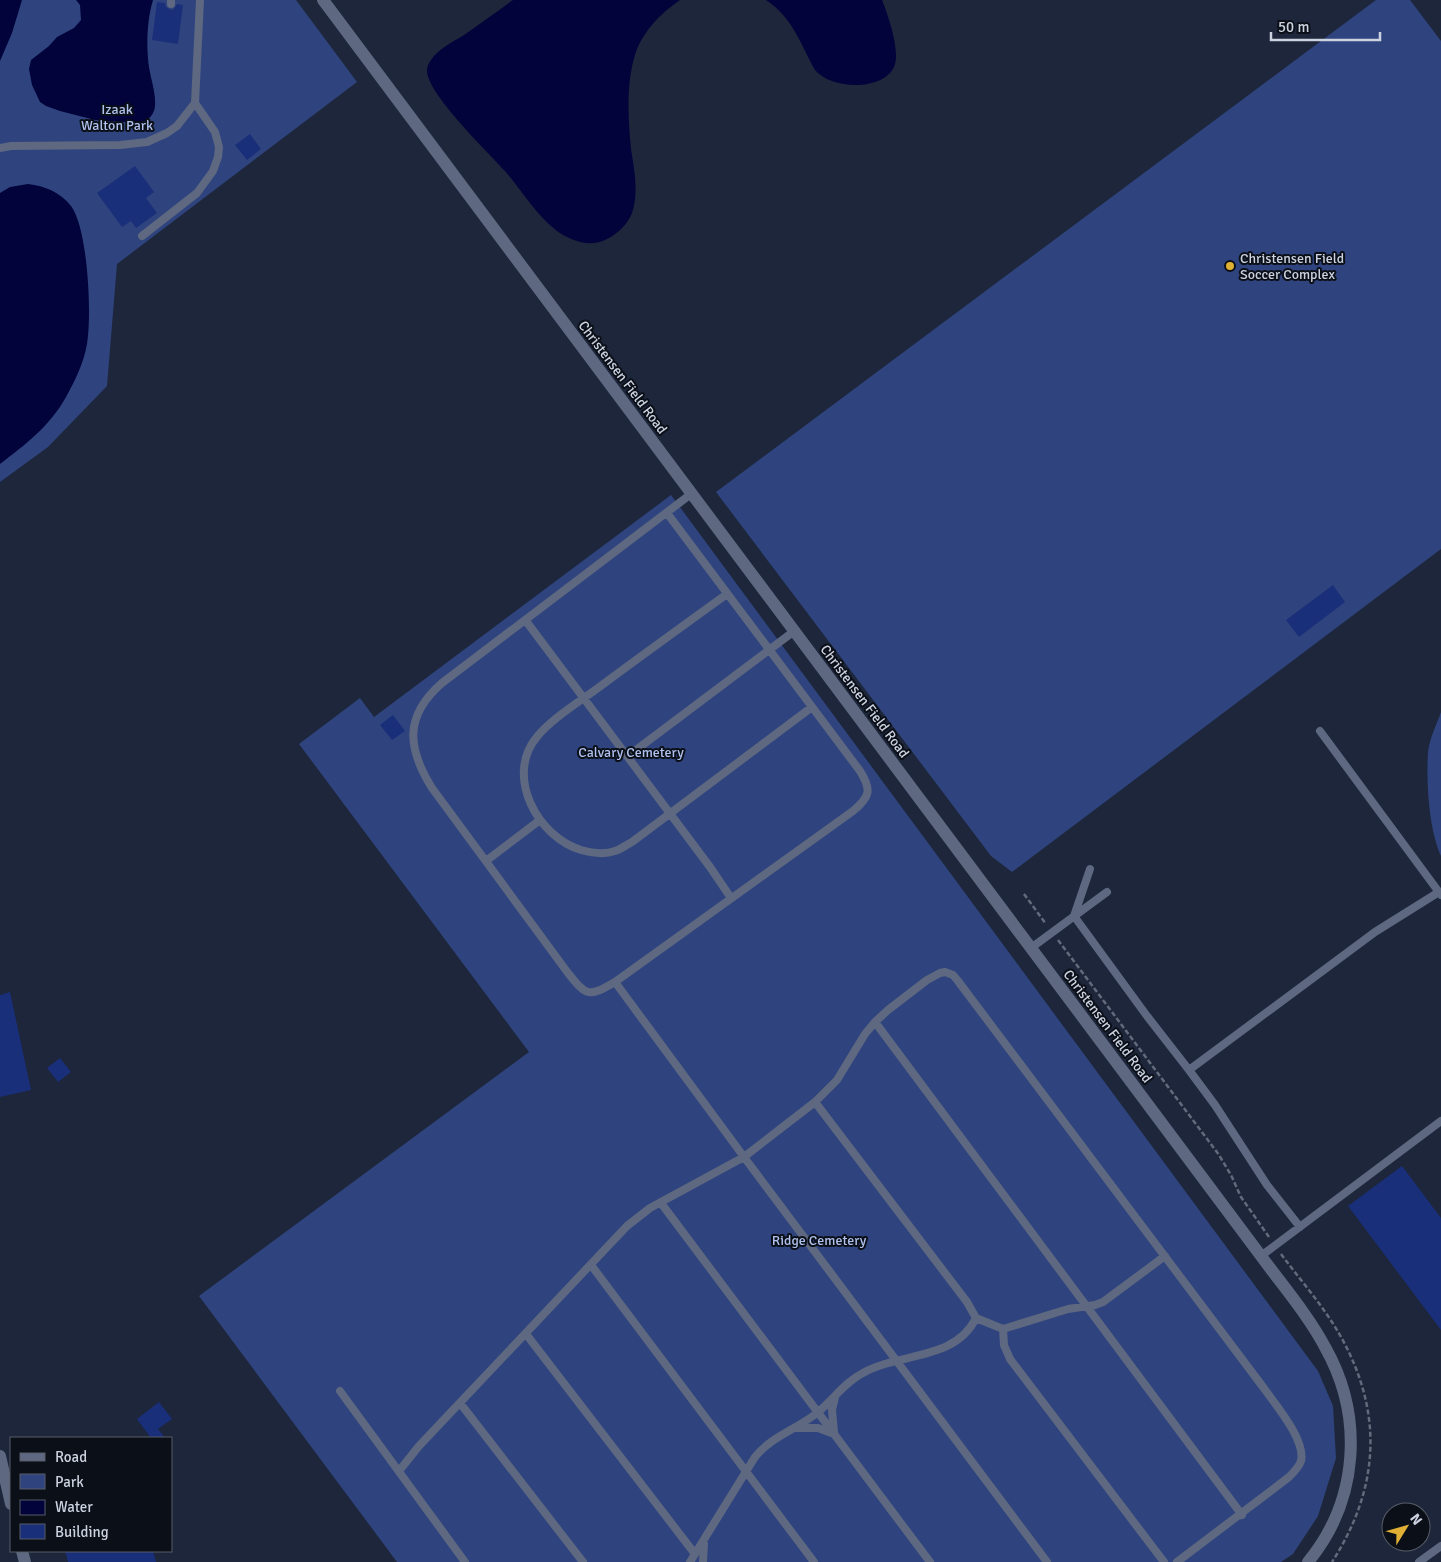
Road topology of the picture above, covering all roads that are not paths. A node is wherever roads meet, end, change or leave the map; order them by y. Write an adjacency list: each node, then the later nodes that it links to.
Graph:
1 (200, 0): 3 (lane)
2 (322, 0): 6 (street, Christensen Field Road)
3 (196, 103): 4 (lane); 5 (lane)
4 (0, 148)
5 (142, 236)
6 (691, 494): 7 (lane); 10 (street, Christensen Field Road)
7 (667, 513): 8 (lane); 9 (lane)
8 (727, 594): 11 (lane); 12 (lane)
9 (526, 621): 12 (lane); 18 (lane)
10 (793, 632): 11 (lane); 24 (street, Christensen Field Road)
11 (769, 650): 13 (lane); 15 (lane)
12 (585, 698): 15 (lane); 17 (lane)
13 (812, 707): 16 (lane); 22 (lane)
14 (1320, 731): 21 (lane)
15 (628, 756): 16 (lane)
16 (670, 813): 17 (lane); 22 (lane)
17 (540, 820): 18 (lane)
18 (486, 861): 25 (lane)
19 (1090, 869): 23 (lane)
20 (1107, 892): 23 (lane)
21 (1440, 894): 27 (lane)
22 (731, 898): 25 (lane)
23 (1074, 916): 24 (lane); 27 (lane)
24 (1031, 948): 34 (street, Christensen Field Road)
25 (615, 982): 30 (lane)
26 (875, 1022): 28 (lane); 33 (lane); 36 (lane)
27 (1189, 1070): 32 (lane)
28 (815, 1102): 30 (lane); 37 (lane)
29 (1440, 1123): 32 (lane)
30 (744, 1157): 31 (lane); 40 (lane)
31 (661, 1203): 35 (lane); 46 (lane)
32 (1300, 1227): 34 (lane)
33 (1165, 1256): 36 (lane); 53 (lane)
34 (1261, 1256): 66 (street, Christensen Field Road)
35 (591, 1265): 39 (lane); 51 (lane)
36 (1087, 1306): 38 (lane); 53 (lane)
37 (976, 1318): 38 (lane); 41 (lane)
38 (1003, 1329): 64 (lane)
39 (526, 1334): 45 (lane); 56 (lane)
40 (886, 1348): 41 (lane); 42 (lane)
41 (896, 1361): 42 (lane); 63 (lane)
42 (878, 1366): 44 (lane)
43 (340, 1391): 50 (lane)
44 (835, 1397): 46 (lane); 48 (lane)
45 (460, 1403): 50 (lane); 58 (lane)
46 (817, 1413): 47 (lane); 48 (lane)
47 (795, 1428): 48 (lane); 51 (lane)
48 (834, 1434): 62 (lane)
49 (0, 1456): 52 (street)
50 (399, 1470): 57 (lane)
51 (746, 1471): 54 (lane); 61 (lane)
52 (10, 1500)
53 (1242, 1514): 65 (lane)
54 (704, 1540): 56 (lane); 60 (lane)
55 (1441, 1546): 67 (lane)
56 (695, 1554): 59 (lane)
57 (465, 1562)
58 (583, 1562)
59 (690, 1562)
60 (703, 1562)
61 (814, 1562)
62 (930, 1562)
63 (1047, 1562)
64 (1164, 1562)
65 (1177, 1562)
66 (1308, 1562)
67 (1419, 1562)

